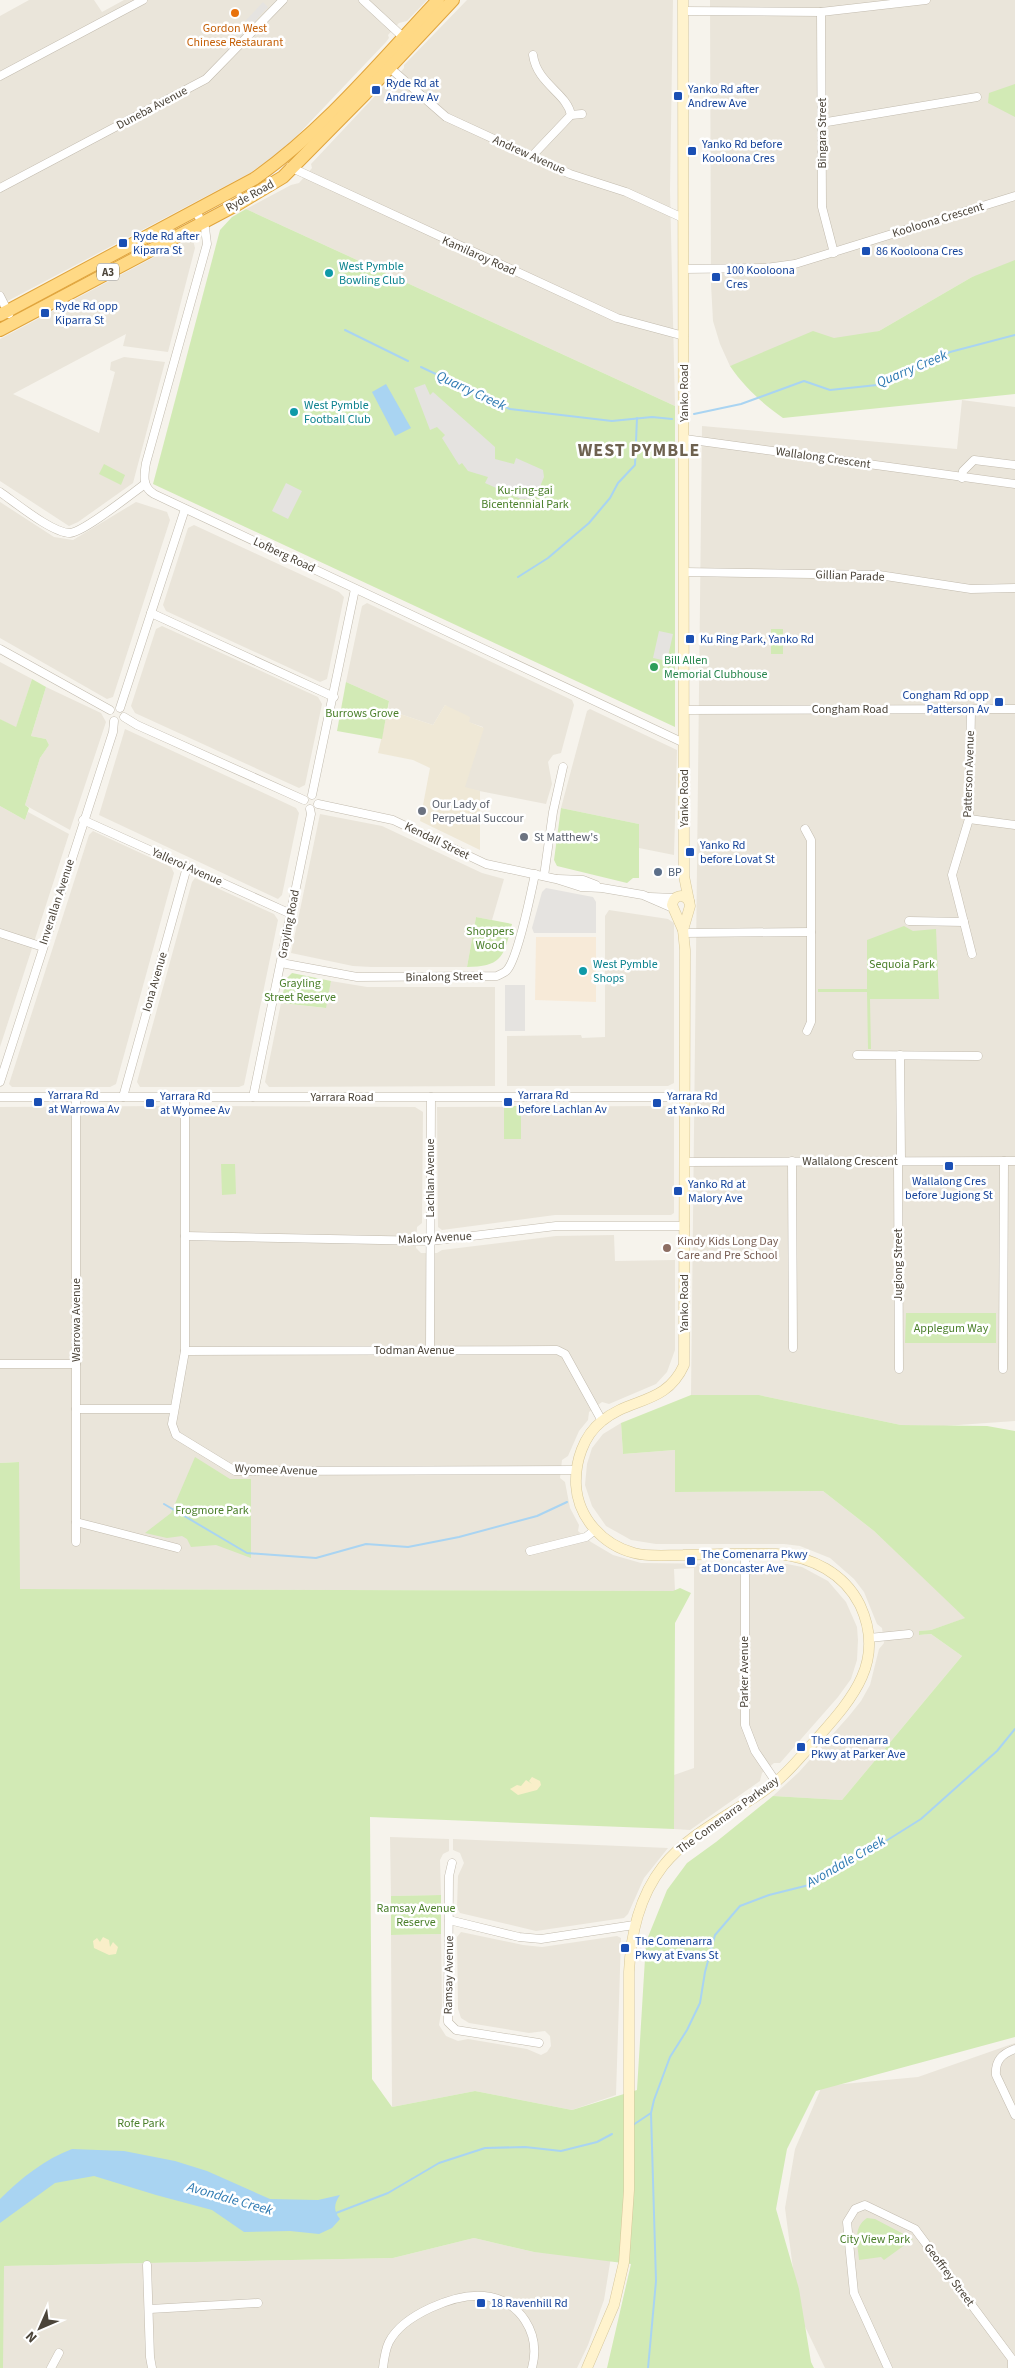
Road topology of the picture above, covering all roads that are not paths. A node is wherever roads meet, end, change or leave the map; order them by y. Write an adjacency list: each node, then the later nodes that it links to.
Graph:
1 (143, 0): 13 (street)
2 (283, 0): 21 (street, Duneba Avenue)
3 (364, 0): 10 (street)
4 (438, 0): 10 (highway, Ryde Road / A3)
5 (453, 0): 12 (highway, Ryde Road / A3)
6 (683, 0): 8 (main road, Yanko Road)
7 (926, 0): 9 (street)
8 (683, 11): 9 (street); 24 (main road, Yanko Road)
9 (822, 12): 17 (street, Bingara Street)
10 (403, 37): 19 (highway, Ryde Road / A3)
11 (533, 55): 16 (street)
12 (390, 68): 18 (street, Andrew Avenue); 20 (highway, Ryde Road / A3)
13 (0, 76)
14 (977, 97): 17 (street)
15 (582, 114): 16 (street)
16 (570, 115): 18 (street)
17 (821, 123): 26 (street, Bingara Street)
18 (532, 156): 24 (street, Andrew Avenue)
19 (280, 161): 20 (street, Kamilaroy Road); 23 (highway, Ryde Road / A3)
20 (293, 169): 25 (highway, Ryde Road / A3); 31 (street, Kamilaroy Road)
21 (0, 188)
22 (1015, 196): 26 (street, Kooloona Crescent)
23 (196, 210): 25 (street); 29 (highway, Ryde Road / A3)
24 (683, 218): 27 (main road, Yanko Road)
25 (202, 222): 29 (highway, Ryde Road / A3); 35 (street)
26 (834, 252): 27 (street, Kooloona Crescent)
27 (684, 269): 31 (main road, Yanko Road)
28 (0, 296): 29 (street)
29 (7, 316): 30 (highway, Ryde Road / A3)
30 (0, 330)
31 (684, 336): 32 (main road, Yanko Road)
32 (685, 438): 34 (street, Wallalong Crescent); 39 (main road, Yanko Road)
33 (1015, 465): 34 (street)
34 (962, 478): 36 (street, Wallalong Crescent)
35 (145, 484): 37 (street); 38 (street, Lofberg Road)
36 (1015, 484)
37 (0, 492)
38 (185, 509): 41 (street, Lofberg Road); 42 (street)
39 (684, 572): 40 (street, Gillian Parade); 47 (main road, Yanko Road)
40 (1015, 588)
41 (355, 589): 44 (street); 52 (street, Lofberg Road)
42 (151, 613): 44 (street); 45 (street)
43 (0, 649): 46 (street)
44 (334, 697): 54 (street)
45 (120, 708): 46 (street); 50 (street)
46 (110, 710): 51 (street)
47 (685, 710): 48 (street, Congham Road); 52 (main road, Yanko Road)
48 (971, 710): 49 (street, Congham Road); 58 (street, Patterson Avenue)
49 (1015, 710)
50 (124, 716): 51 (street); 55 (street)
51 (114, 721): 59 (street, Inverallan Avenue)
52 (684, 743): 65 (main road, Yanko Road)
53 (563, 766): 64 (street)
54 (312, 795): 55 (street); 56 (street)
55 (304, 800): 57 (street)
56 (318, 804): 57 (street); 63 (street, Kendall Street)
57 (310, 809): 68 (street, Grayling Road)
58 (969, 819): 60 (street); 70 (street, Patterson Avenue)
59 (84, 820): 62 (street, Yalleroi Avenue); 74 (street, Inverallan Avenue)
60 (1015, 825)
61 (805, 829): 72 (street)
62 (187, 867): 68 (street, Yalleroi Avenue); 88 (street, Iona Avenue)
63 (535, 874): 64 (street, Kendall Street); 76 (street, Binalong Street)
64 (544, 876): 66 (street, Kendall Street)
65 (684, 876): 66 (main road, Yanko Road); 67 (main road, Yanko Road)
66 (675, 903): 67 (main road); 67 (main road); 71 (main road, Yanko Road)
67 (688, 905): 71 (main road, Yanko Road)
68 (291, 914): 76 (street, Grayling Road)
69 (909, 921): 70 (street)
70 (964, 922): 75 (street, Patterson Avenue)
71 (683, 931): 72 (street); 87 (main road, Yanko Road)
72 (811, 932): 77 (street)
73 (0, 933): 74 (street)
74 (43, 947): 81 (street, Inverallan Avenue)
75 (972, 954)
76 (281, 963): 85 (street, Grayling Road)
77 (807, 1031)
78 (857, 1055): 79 (street)
79 (900, 1055): 80 (street); 90 (street, Jugiong Street)
80 (978, 1056)
81 (0, 1082)
82 (0, 1097): 83 (street, Yarrara Road)
83 (76, 1097): 88 (street, Yarrara Road); 101 (street, Warrowa Avenue)
84 (184, 1097): 85 (street, Yarrara Road); 88 (street, Yarrara Road); 95 (street, Wyomee Avenue)
85 (253, 1097): 86 (street, Yarrara Road)
86 (431, 1097): 87 (street, Yarrara Road); 96 (street, Lachlan Avenue)
87 (684, 1097): 93 (main road, Yanko Road)
88 (123, 1098)
89 (792, 1161): 90 (street, Wallalong Crescent); 93 (street, Wallalong Crescent); 97 (street)
90 (899, 1161): 91 (street, Wallalong Crescent); 102 (street, Jugiong Street)
91 (1004, 1161): 92 (street, Wallalong Crescent); 103 (street)
92 (1015, 1161)
93 (684, 1162): 94 (main road, Yanko Road)
94 (685, 1226): 96 (street, Malory Avenue); 106 (main road, Yanko Road)
95 (185, 1236): 96 (street, Malory Avenue); 99 (street, Wyomee Avenue)
96 (430, 1240): 98 (street, Lachlan Avenue)
97 (793, 1348)
98 (430, 1350): 99 (street, Todman Avenue); 106 (street, Todman Avenue)
99 (185, 1351): 105 (street, Wyomee Avenue)
100 (0, 1364): 101 (street)
101 (76, 1364): 104 (street, Warrowa Avenue)
102 (899, 1369)
103 (1003, 1369)
104 (76, 1408): 105 (street); 108 (street, Warrowa Avenue)
105 (174, 1409): 107 (street, Wyomee Avenue)
106 (602, 1420): 107 (main road)
107 (576, 1470): 109 (main road)
108 (76, 1522): 110 (street, Warrowa Avenue); 111 (street)
109 (595, 1530): 112 (street); 113 (main road, The Comenarra Parkway)
110 (76, 1542)
111 (177, 1548)
112 (530, 1551)
113 (745, 1554): 115 (main road, The Comenarra Parkway); 116 (street, Parker Avenue)
114 (909, 1634): 115 (street)
115 (869, 1638): 116 (main road, The Comenarra Parkway)
116 (776, 1782): 119 (main road, The Comenarra Parkway)
117 (452, 1863): 118 (street, Ramsay Avenue)
118 (450, 1920): 119 (street); 120 (street, Ramsay Avenue)
119 (634, 1925): 131 (main road, The Comenarra Parkway)
120 (539, 2043)
121 (1015, 2049): 122 (street)
122 (1015, 2115)
123 (147, 2265): 125 (street)
124 (258, 2303): 125 (street)
125 (150, 2309): 128 (street)
126 (59, 2353): 127 (street)
127 (51, 2368)
128 (152, 2368)
129 (383, 2368): 130 (street)
130 (532, 2368)
131 (587, 2368)
132 (888, 2368): 133 (street, Geoffrey Street)
133 (1012, 2368)

